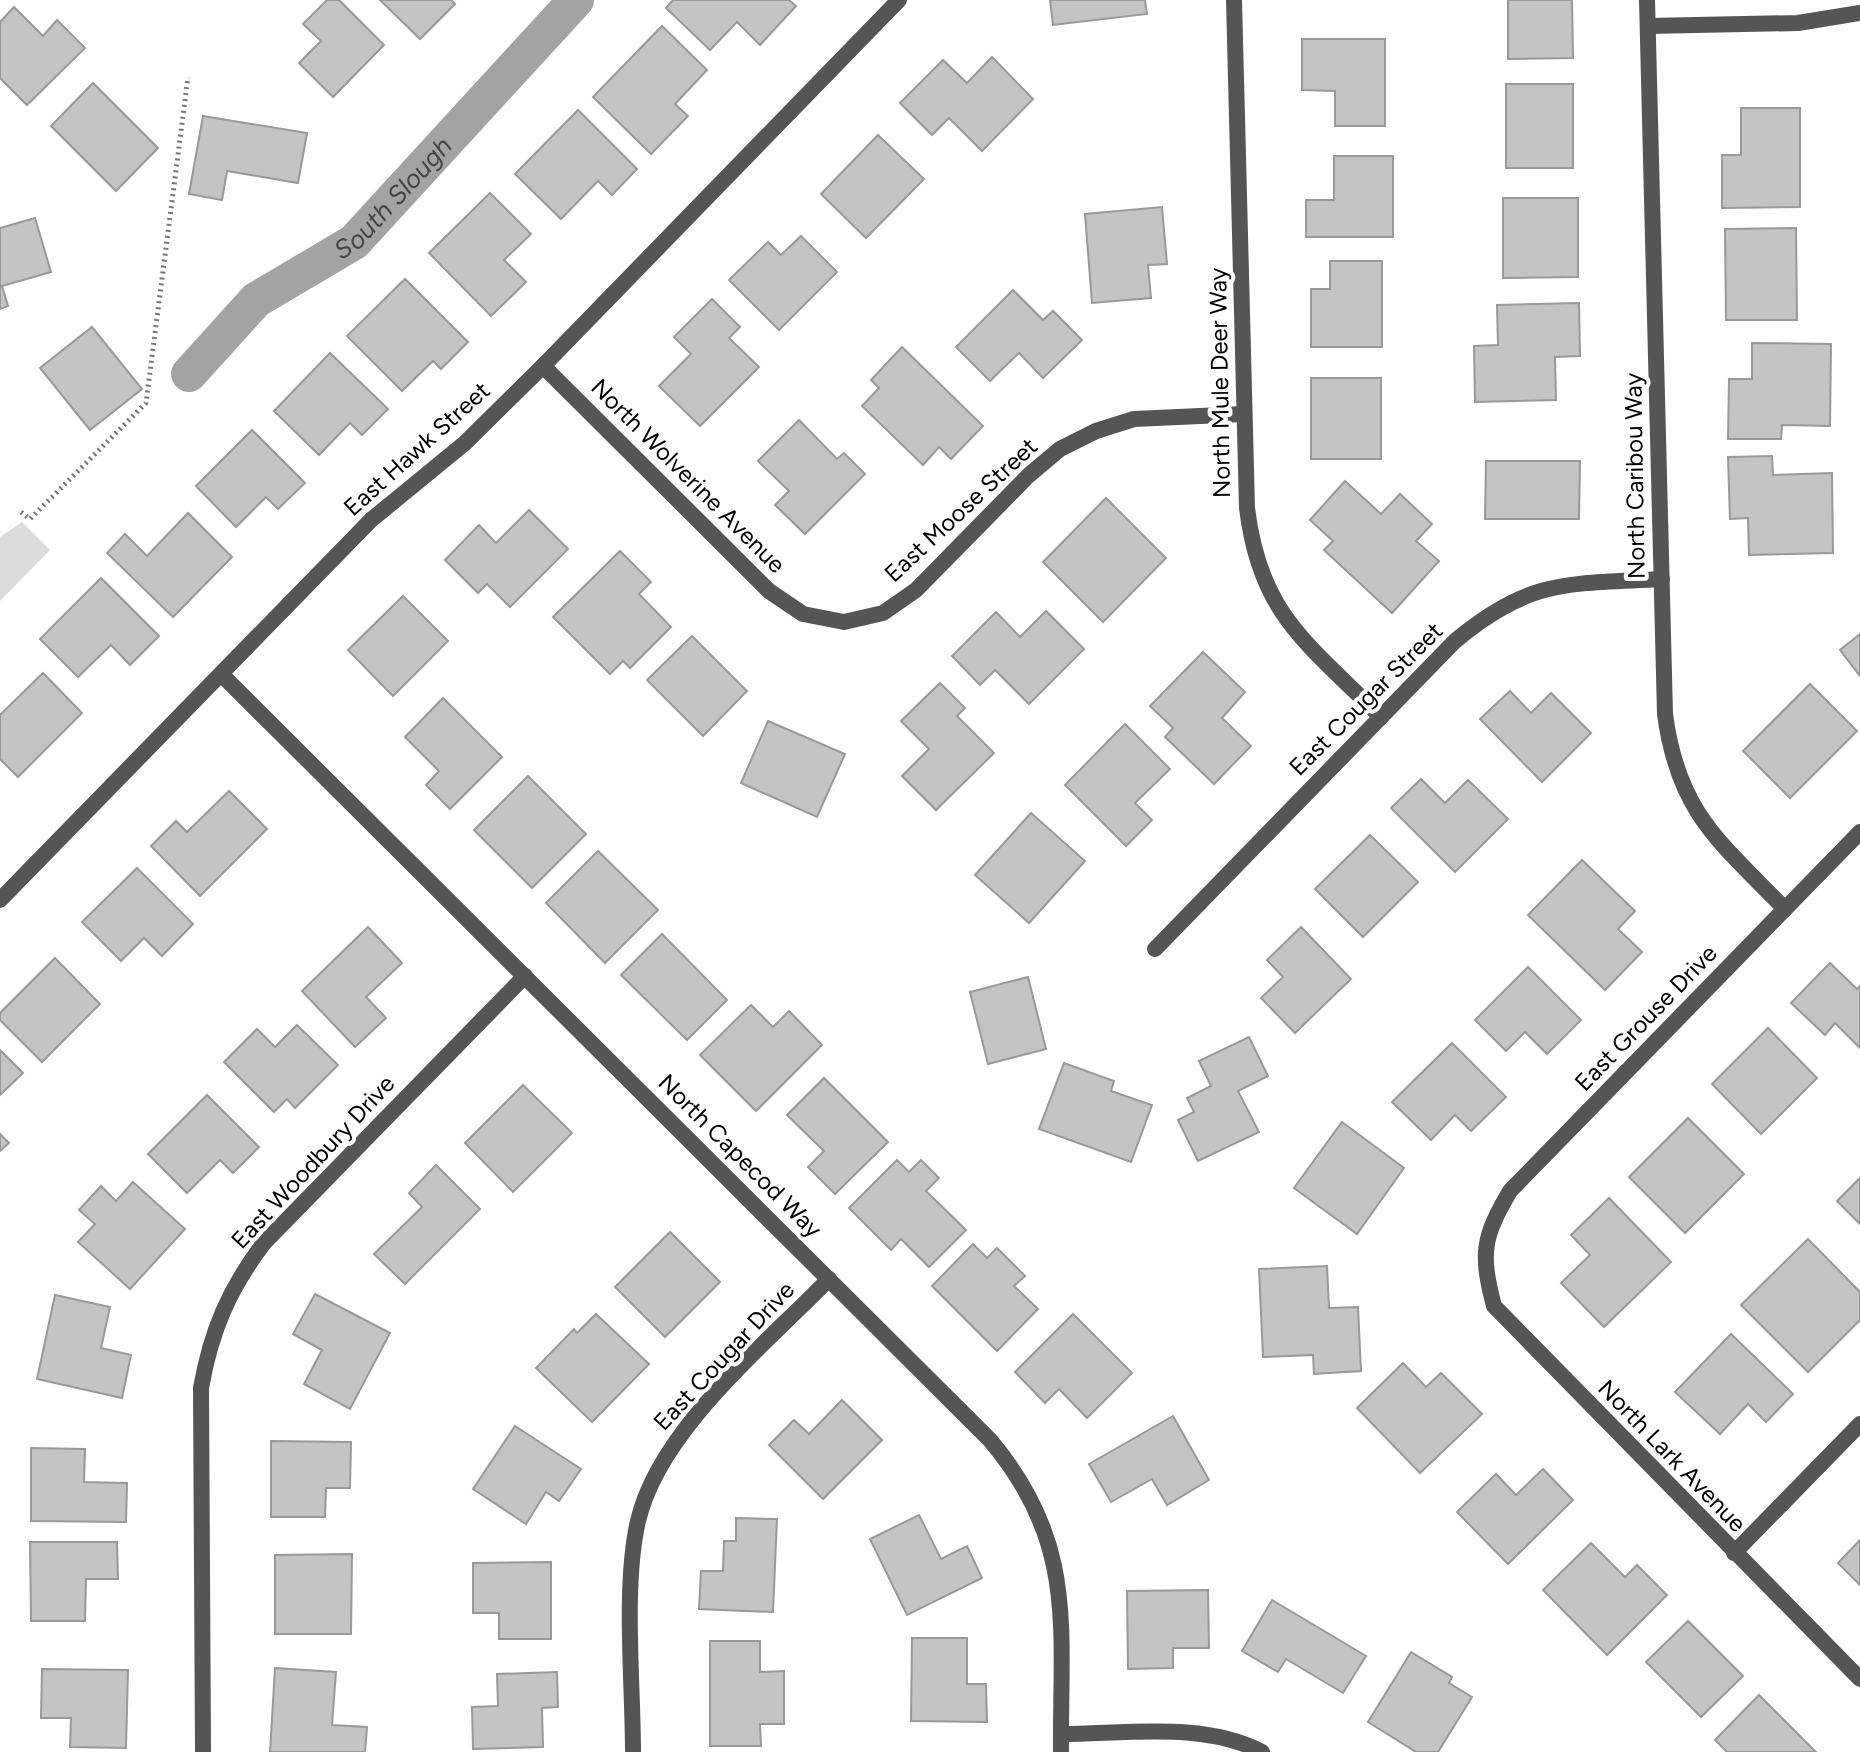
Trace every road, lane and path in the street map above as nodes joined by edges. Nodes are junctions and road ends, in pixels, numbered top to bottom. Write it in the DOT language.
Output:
graph roads {
  1 [pos="899,0"];
  2 [pos="1234,0"];
  3 [pos="1647,0"];
  4 [pos="1860,13"];
  5 [pos="1648,26"];
  6 [pos="188,77"];
  7 [pos="543,366"];
  8 [pos="1244,414"];
  9 [pos="21,512"];
  10 [pos="1662,579"];
  11 [pos="803,614"];
  12 [pos="221,674"];
  13 [pos="1381,717"];
  14 [pos="1860,832"];
  15 [pos="0,900"];
  16 [pos="1785,909"];
  17 [pos="1155,949"];
  18 [pos="525,976"];
  19 [pos="1484,1248"];
  20 [pos="829,1279"];
  21 [pos="1860,1424"];
  22 [pos="1734,1553"];
  23 [pos="1860,1679"];
  24 [pos="1061,1734"];
  25 [pos="203,1752"];
  26 [pos="633,1752"];
  27 [pos="1061,1752"];
  28 [pos="1262,1752"];
  1 -- 7 [label="street, East Hawk Street"];
  2 -- 8 [label="street, North Mule Deer Way"];
  3 -- 5 [label="street, North Caribou Way"];
  4 -- 5 [label="street"];
  5 -- 10 [label="street, North Caribou Way"];
  6 -- 9 [label="path"];
  7 -- 11 [label="street, North Wolverine Avenue"];
  7 -- 12 [label="street, East Hawk Street"];
  8 -- 11 [label="street, East Moose Street"];
  8 -- 13 [label="street, North Mule Deer Way"];
  10 -- 13 [label="street, East Cougar Street"];
  10 -- 16 [label="street, North Caribou Way"];
  12 -- 15 [label="street, East Hawk Street"];
  12 -- 18 [label="street, North Capecod Way"];
  13 -- 17 [label="street, East Cougar Street"];
  14 -- 16 [label="street, East Grouse Drive"];
  16 -- 19 [label="street, East Grouse Drive"];
  18 -- 20 [label="street, North Capecod Way"];
  18 -- 25 [label="street, East Woodbury Drive"];
  19 -- 22 [label="street, North Lark Avenue"];
  20 -- 24 [label="street, North Capecod Way"];
  20 -- 26 [label="street, East Cougar Drive"];
  21 -- 22 [label="street"];
  22 -- 23 [label="street, North Lark Avenue"];
  24 -- 27 [label="street, North Capecod Way"];
  24 -- 28 [label="street"];
}
